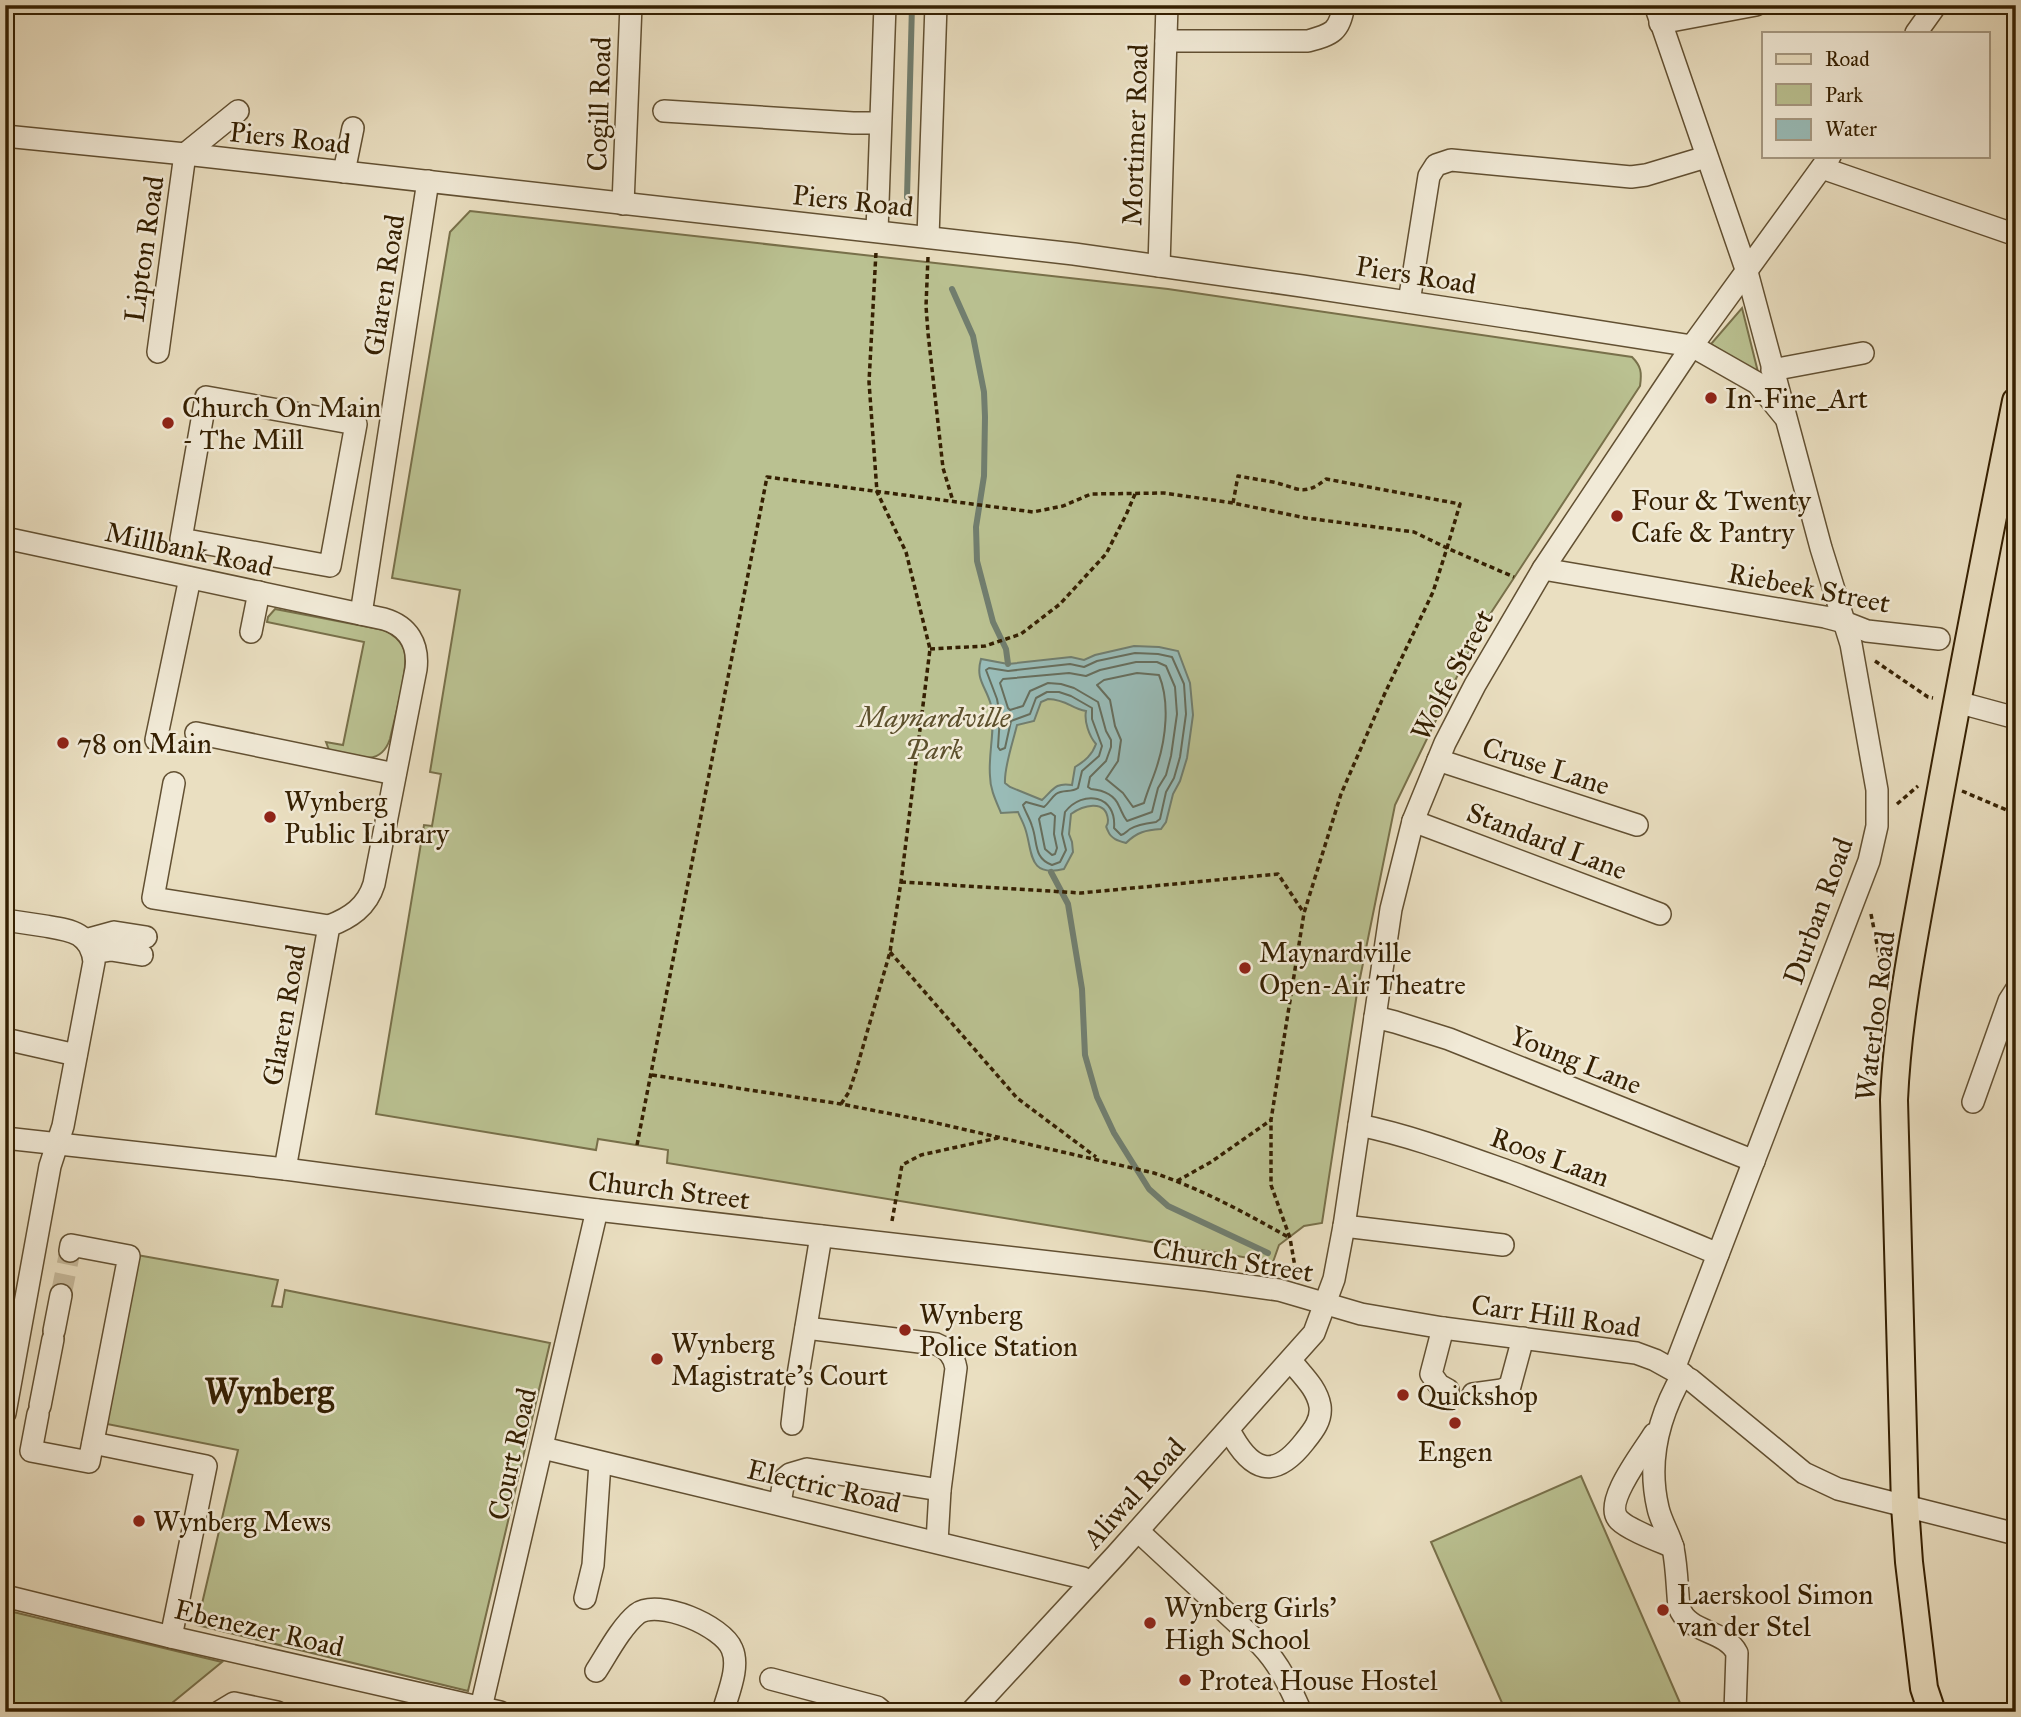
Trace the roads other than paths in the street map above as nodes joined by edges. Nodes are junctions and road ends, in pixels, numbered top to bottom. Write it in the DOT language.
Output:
graph roads {
  1 [pos="631,5"];
  2 [pos="885,5"];
  3 [pos="936,5"];
  4 [pos="1167,5"];
  5 [pos="1344,5"];
  6 [pos="1756,5"];
  7 [pos="1936,5"];
  8 [pos="1658,14"];
  9 [pos="1917,32"];
  10 [pos="1166,41"];
  11 [pos="238,111"];
  12 [pos="664,111"];
  13 [pos="880,123"];
  14 [pos="353,128"];
  15 [pos="5,136"];
  16 [pos="186,154"];
  17 [pos="1706,157"];
  18 [pos="1826,162"];
  19 [pos="344,172"];
  20 [pos="428,181"];
  21 [pos="623,204"];
  22 [pos="2016,235"];
  23 [pos="876,239"];
  24 [pos="928,245"];
  25 [pos="1159,267"];
  26 [pos="1747,272"];
  27 [pos="1409,302"];
  28 [pos="1692,346"];
  29 [pos="158,352"];
  30 [pos="1863,353"];
  31 [pos="1765,377"];
  32 [pos="2016,401"];
  33 [pos="356,424"];
  34 [pos="389,432"];
  35 [pos="5,538"];
  36 [pos="236,549"];
  37 [pos="1544,569"];
  38 [pos="190,578"];
  39 [pos="229,586"];
  40 [pos="259,592"];
  41 [pos="361,614"];
  42 [pos="1844,622"];
  43 [pos="251,632"];
  44 [pos="1939,639"];
  45 [pos="1948,701"];
  46 [pos="2016,718"];
  47 [pos="196,733"];
  48 [pos="156,740"];
  49 [pos="1438,760"];
  50 [pos="395,774"];
  51 [pos="174,783"];
  52 [pos="1413,821"];
  53 [pos="1637,825"];
  54 [pos="1660,914"];
  55 [pos="5,920"];
  56 [pos="329,926"];
  57 [pos="144,946"];
  58 [pos="89,947"];
  59 [pos="2016,990"];
  60 [pos="1375,1017"];
  61 [pos="5,1040"];
  62 [pos="76,1055"];
  63 [pos="1973,1102"];
  64 [pos="1359,1125"];
  65 [pos="5,1138"];
  66 [pos="56,1144"];
  67 [pos="1754,1161"];
  68 [pos="285,1170"];
  69 [pos="597,1210"];
  70 [pos="1344,1226"];
  71 [pos="821,1236"];
  72 [pos="1503,1245"];
  73 [pos="70,1251"];
  74 [pos="1718,1254"];
  75 [pos="61,1295"];
  76 [pos="1325,1304"];
  77 [pos="806,1328"];
  78 [pos="1443,1328"];
  79 [pos="1523,1338"];
  80 [pos="1291,1361"];
  81 [pos="1678,1372"];
  82 [pos="1448,1390"];
  83 [pos="1473,1394"];
  84 [pos="5,1413"];
  85 [pos="792,1424"];
  86 [pos="1660,1426"];
  87 [pos="1228,1430"];
  88 [pos="93,1443"];
  89 [pos="543,1448"];
  90 [pos="600,1463"];
  91 [pos="940,1490"];
  92 [pos="779,1504"];
  93 [pos="1905,1506"];
  94 [pos="1138,1531"];
  95 [pos="2016,1534"];
  96 [pos="937,1542"];
  97 [pos="1673,1547"];
  98 [pos="1090,1583"];
  99 [pos="5,1597"];
  100 [pos="585,1598"];
  101 [pos="171,1637"];
  102 [pos="596,1671"];
  103 [pos="771,1679"];
  104 [pos="1926,1704"];
  105 [pos="450,1707"];
  106 [pos="487,1710"];
  107 [pos="219,1712"];
  108 [pos="277,1712"];
  109 [pos="723,1712"];
  110 [pos="883,1712"];
  111 [pos="971,1712"];
  112 [pos="1301,1712"];
  113 [pos="1735,1712"];
  1 -- 21 [label="street, Cogill Road"];
  2 -- 13 [label="street"];
  3 -- 24 [label="street"];
  4 -- 10 [label="street, Mortimer Road"];
  5 -- 10 [label="street"];
  6 -- 8 [label="street"];
  7 -- 9 [label="street"];
  8 -- 17 [label="street, Durban Road"];
  10 -- 25 [label="street, Mortimer Road"];
  11 -- 16 [label="street"];
  12 -- 13 [label="street"];
  13 -- 23 [label="street"];
  14 -- 19 [label="street"];
  15 -- 16 [label="street, Piers Road"];
  16 -- 19 [label="street, Piers Road"];
  16 -- 29 [label="street, Lipton Road"];
  17 -- 26 [label="street, Durban Road"];
  17 -- 27 [label="street"];
  18 -- 22 [label="street"];
  18 -- 26 [label="street, Wolfe Street"];
  19 -- 20 [label="street, Piers Road"];
  20 -- 21 [label="street, Piers Road"];
  20 -- 34 [label="street, Glaren Road"];
  21 -- 23 [label="street, Piers Road"];
  23 -- 24 [label="street, Piers Road"];
  24 -- 25 [label="street, Piers Road"];
  25 -- 27 [label="street, Piers Road"];
  26 -- 28 [label="street, Wolfe Street"];
  26 -- 31 [label="street, Durban Road"];
  27 -- 28 [label="street, Piers Road"];
  28 -- 31 [label="street, Durban Road"];
  28 -- 37 [label="street, Wolfe Street"];
  30 -- 31 [label="street"];
  31 -- 42 [label="street, Durban Road"];
  32 -- 45 [label="main road, Waterloo Road"];
  33 -- 34 [label="street"];
  33 -- 36 [label="street"];
  33 -- 36 [label="street"];
  34 -- 41 [label="street, Glaren Road"];
  35 -- 38 [label="street, Millbank Road"];
  36 -- 39 [label="street"];
  37 -- 42 [label="street, Riebeek Street"];
  37 -- 49 [label="street, Wolfe Street"];
  38 -- 39 [label="street, Millbank Road"];
  38 -- 48 [label="street"];
  39 -- 40 [label="street, Millbank Road"];
  40 -- 41 [label="street, Millbank Road"];
  40 -- 43 [label="street"];
  41 -- 50 [label="street, Glaren Road"];
  42 -- 44 [label="street, Riebeek Street"];
  42 -- 67 [label="street, Durban Road"];
  45 -- 46 [label="street"];
  45 -- 93 [label="main road, Waterloo Road"];
  47 -- 50 [label="street"];
  49 -- 52 [label="street, Wolfe Street"];
  49 -- 53 [label="street, Cruse Lane"];
  50 -- 56 [label="street, Glaren Road"];
  51 -- 56 [label="street"];
  52 -- 54 [label="street, Standard Lane"];
  52 -- 60 [label="street, Wolfe Street"];
  55 -- 58 [label="street"];
  56 -- 68 [label="street, Glaren Road"];
  57 -- 58 [label="street"];
  58 -- 62 [label="street"];
  59 -- 63 [label="street"];
  60 -- 64 [label="street, Wolfe Street"];
  60 -- 67 [label="street, Young Lane"];
  61 -- 62 [label="street"];
  62 -- 66 [label="street"];
  64 -- 70 [label="street, Wolfe Street"];
  64 -- 74 [label="street, Roos Laan"];
  65 -- 66 [label="street, Church Street"];
  66 -- 68 [label="street, Church Street"];
  66 -- 84 [label="street"];
  67 -- 74 [label="street, Durban Road"];
  68 -- 69 [label="street, Church Street"];
  69 -- 71 [label="street, Church Street"];
  69 -- 89 [label="street, Court Road"];
  70 -- 72 [label="street"];
  70 -- 76 [label="street, Wolfe Street"];
  71 -- 76 [label="street, Church Street"];
  71 -- 77 [label="street"];
  73 -- 88 [label="street"];
  74 -- 81 [label="street, Durban Road"];
  75 -- 88 [label="street"];
  76 -- 78 [label="street, Carr Hill Road"];
  76 -- 80 [label="street, Aliwal Road"];
  77 -- 85 [label="street"];
  77 -- 91 [label="street"];
  78 -- 79 [label="street, Carr Hill Road"];
  78 -- 82 [label="street"];
  79 -- 81 [label="street, Carr Hill Road"];
  79 -- 83 [label="street"];
  80 -- 87 [label="street, Aliwal Road"];
  80 -- 87 [label="street"];
  81 -- 86 [label="street, Durban Road"];
  81 -- 93 [label="street, Carr Hill Road"];
  86 -- 97 [label="street"];
  86 -- 97 [label="street"];
  87 -- 94 [label="street, Aliwal Road"];
  88 -- 101 [label="street"];
  89 -- 90 [label="street, Electric Road"];
  89 -- 106 [label="street, Court Road"];
  90 -- 92 [label="street, Electric Road"];
  90 -- 100 [label="street"];
  91 -- 92 [label="street"];
  91 -- 96 [label="street"];
  92 -- 96 [label="street, Electric Road"];
  93 -- 95 [label="street, Carr Hill Road"];
  93 -- 104 [label="main road, Waterloo Road"];
  94 -- 98 [label="street, Aliwal Road"];
  94 -- 112 [label="street"];
  96 -- 98 [label="street, Electric Road"];
  97 -- 113 [label="street"];
  98 -- 111 [label="street, Aliwal Road"];
  99 -- 101 [label="street, Ebenezer Road"];
  101 -- 105 [label="street, Ebenezer Road"];
  102 -- 109 [label="street"];
  103 -- 110 [label="street"];
  105 -- 106 [label="street, Ebenezer Road"];
  107 -- 108 [label="street"];
}
